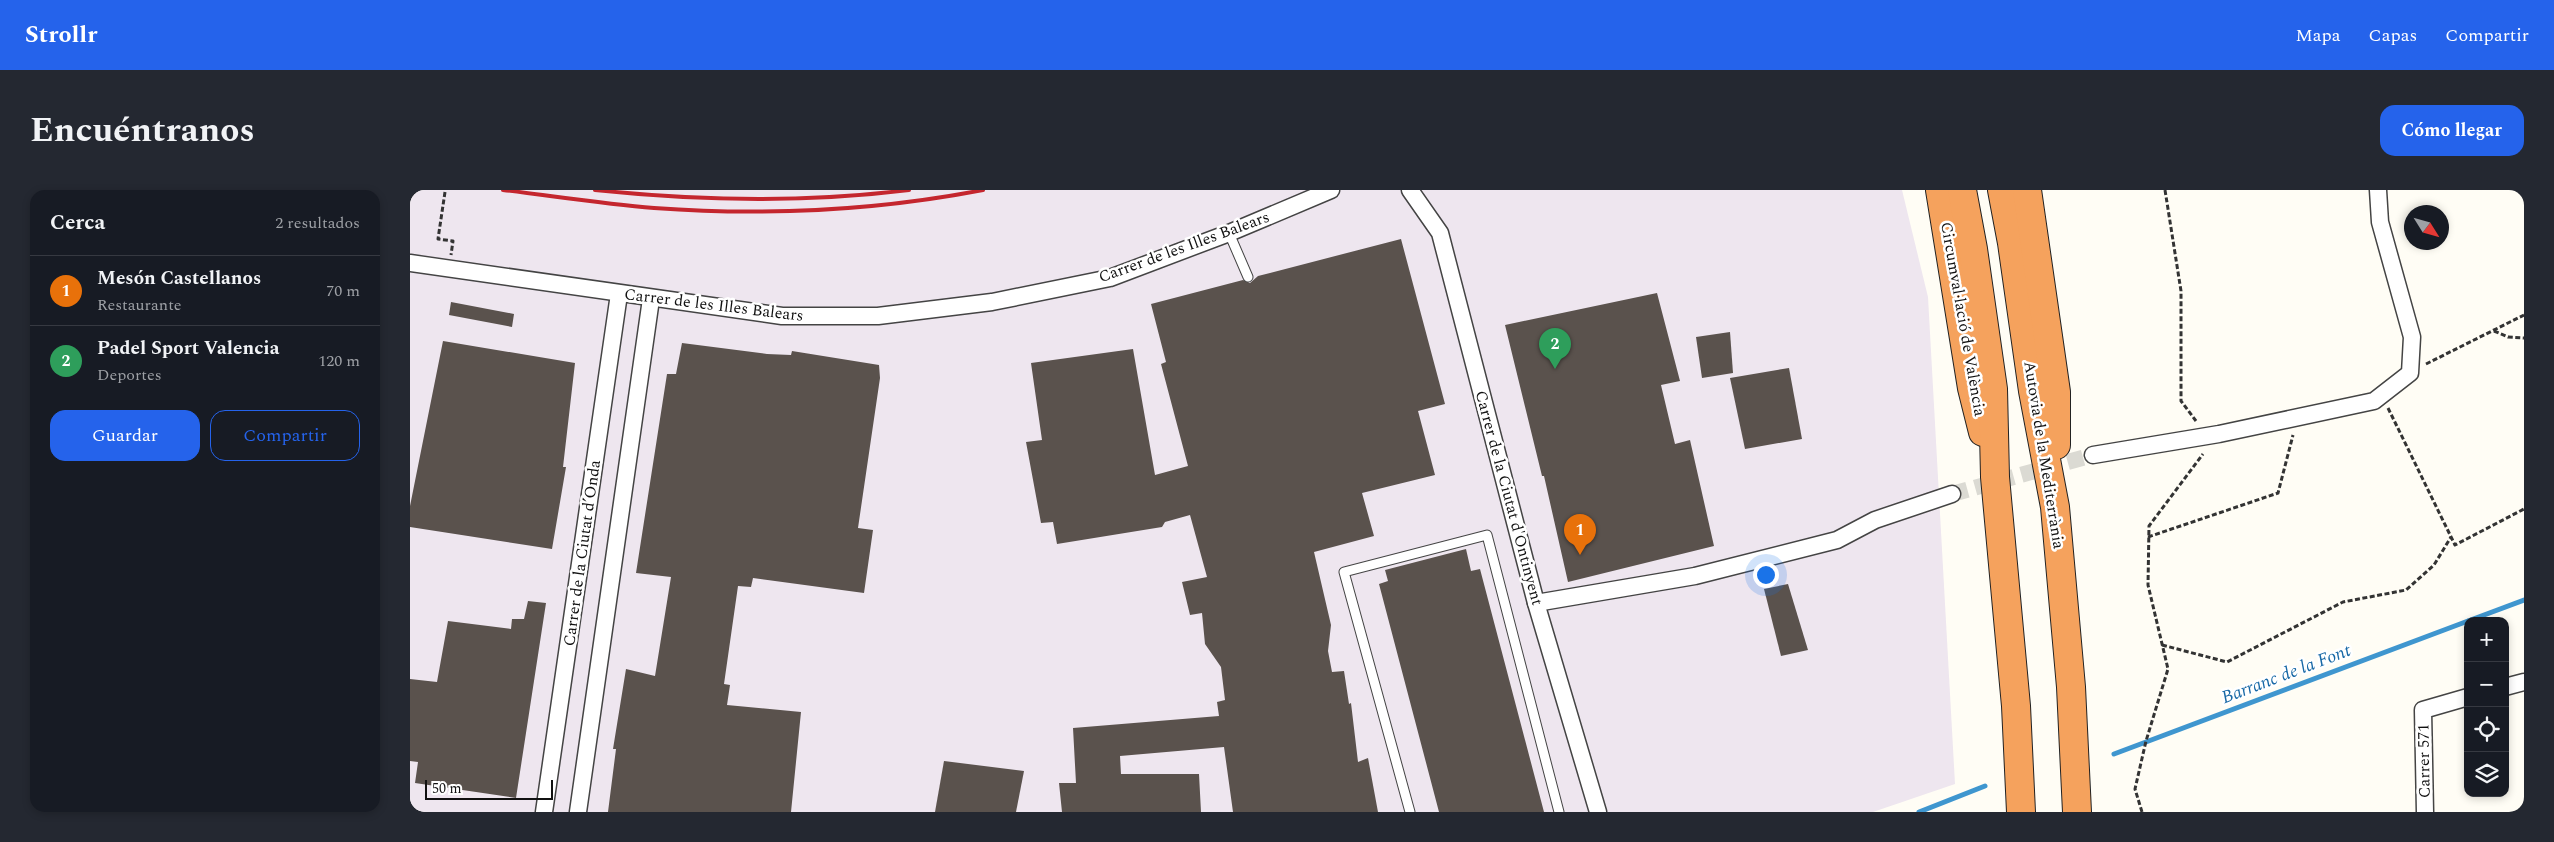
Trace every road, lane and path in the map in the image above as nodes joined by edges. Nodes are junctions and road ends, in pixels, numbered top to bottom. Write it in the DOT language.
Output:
graph roads {
  1 [pos="1331,190"];
  2 [pos="1410,190"];
  3 [pos="1940,190"];
  4 [pos="1962,190"];
  5 [pos="2002,190"];
  6 [pos="2028,190"];
  7 [pos="2165,190"];
  8 [pos="2378,190"];
  9 [pos="445,192"];
  10 [pos="1229,233"];
  11 [pos="410,262"];
  12 [pos="449,268"];
  13 [pos="1248,277"];
  14 [pos="619,294"];
  15 [pos="651,299"];
  16 [pos="2524,315"];
  17 [pos="2494,330"];
  18 [pos="2524,338"];
  19 [pos="2410,372"];
  20 [pos="2386,392"];
  21 [pos="2298,417"];
  22 [pos="2212,435"];
  23 [pos="2092,455"];
  24 [pos="1995,477"];
  25 [pos="1952,494"];
  26 [pos="2055,507"];
  27 [pos="2524,509"];
  28 [pos="2148,537"];
  29 [pos="2452,537"];
  30 [pos="1536,603"];
  31 [pos="2162,645"];
  32 [pos="2524,682"];
  33 [pos="2509,686"];
  34 [pos="2464,698"];
  35 [pos="544,812"];
  36 [pos="578,812"];
  37 [pos="1410,812"];
  38 [pos="1559,812"];
  39 [pos="1598,812"];
  40 [pos="2021,812"];
  41 [pos="2077,812"];
  42 [pos="2142,812"];
  43 [pos="2425,812"];
  1 -- 10 [label="street, Carrer de les Illes Balears"];
  2 -- 30 [label="street, Carrer de la Ciutat d'Ontinyent"];
  3 -- 24 [label="highway, Circumval·lació de València"];
  4 -- 24 [label="highway"];
  5 -- 26 [label="highway, Autovia de la Mediterrània"];
  6 -- 26 [label="highway"];
  7 -- 22 [label="path"];
  8 -- 19 [label="street"];
  9 -- 12 [label="path"];
  10 -- 13 [label="lane"];
  10 -- 15 [label="street, Carrer de les Illes Balears"];
  11 -- 12 [label="street, Carrer de les Illes Balears"];
  12 -- 14 [label="street, Carrer de les Illes Balears"];
  14 -- 15 [label="street, Carrer de les Illes Balears"];
  14 -- 35 [label="street, Carrer de la Ciutat d’Onda"];
  15 -- 36 [label="street, Carrer de la Ciutat d’Onda"];
  16 -- 17 [label="path"];
  17 -- 18 [label="path"];
  17 -- 19 [label="path"];
  19 -- 20 [label="street"];
  20 -- 21 [label="street"];
  20 -- 29 [label="path"];
  21 -- 22 [label="street"];
  21 -- 28 [label="path"];
  22 -- 23 [label="street"];
  22 -- 28 [label="path"];
  24 -- 40 [label="highway"];
  25 -- 30 [label="street"];
  26 -- 41 [label="highway, Autovia de la Mediterrània"];
  27 -- 29 [label="path"];
  28 -- 31 [label="path"];
  29 -- 31 [label="path"];
  30 -- 39 [label="street, Carrer de la Ciutat d'Ontinyent"];
  31 -- 42 [label="path"];
  32 -- 33 [label="street"];
  34 -- 43 [label="street, Carrer 571"];
  37 -- 38 [label="lane"];
}
